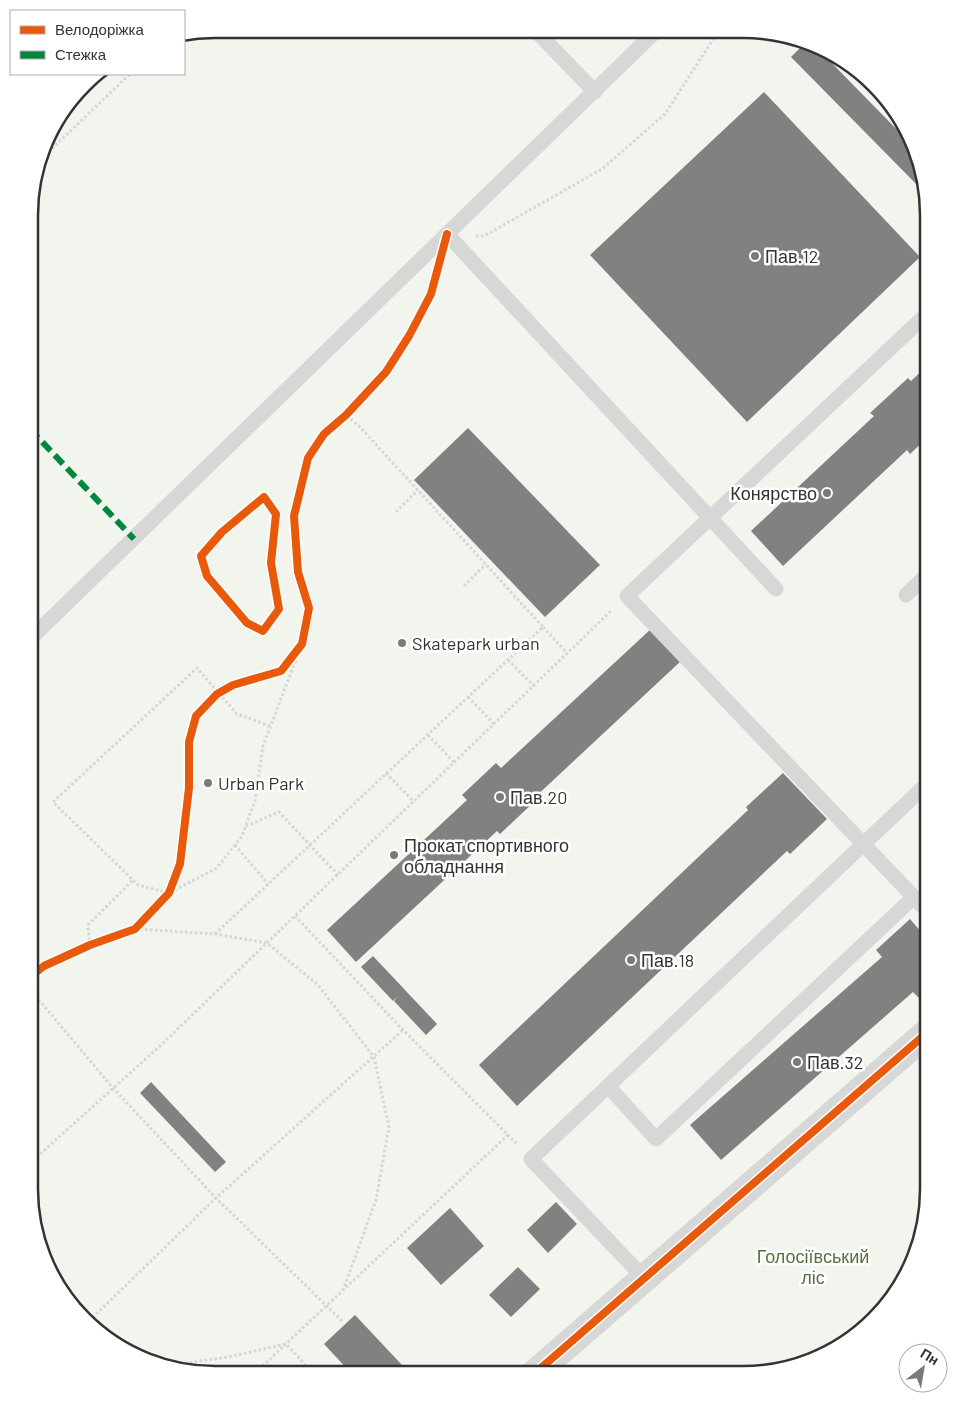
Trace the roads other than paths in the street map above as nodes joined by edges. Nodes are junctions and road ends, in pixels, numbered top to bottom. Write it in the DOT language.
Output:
graph roads {
  1 [pos="543,38"];
  2 [pos="650,38"];
  3 [pos="595,92"];
  4 [pos="447,234"];
  5 [pos="920,320"];
  6 [pos="710,518"];
  7 [pos="920,582"];
  8 [pos="776,589"];
  9 [pos="906,595"];
  10 [pos="38,631"];
  11 [pos="920,790"];
  12 [pos="862,844"];
  13 [pos="914,897"];
  14 [pos="920,903"];
  15 [pos="920,1039"];
  16 [pos="608,1086"];
  17 [pos="643,1277"];
  18 [pos="543,1366"];
  1 -- 3 [label="lane"];
  2 -- 3 [label="lane"];
  3 -- 4 [label="lane"];
  4 -- 6 [label="lane"];
  4 -- 10 [label="lane"];
  5 -- 6 [label="lane"];
  6 -- 8 [label="lane"];
  6 -- 12 [label="lane"];
  7 -- 9 [label="lane"];
  11 -- 12 [label="lane"];
  12 -- 13 [label="lane"];
  12 -- 16 [label="lane"];
  13 -- 14 [label="lane"];
  13 -- 16 [label="lane"];
  15 -- 17 [label="street"];
  16 -- 17 [label="lane"];
  17 -- 18 [label="street"];
}
